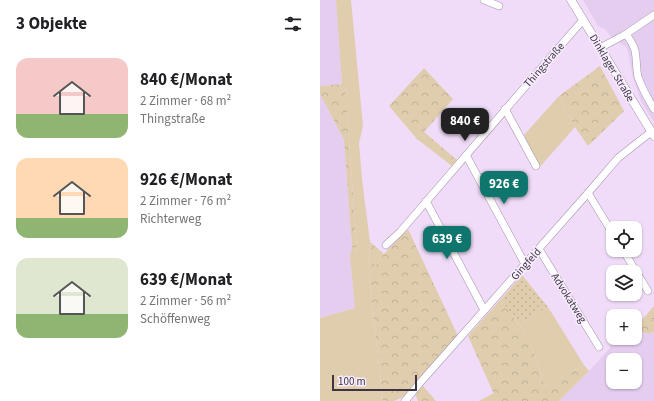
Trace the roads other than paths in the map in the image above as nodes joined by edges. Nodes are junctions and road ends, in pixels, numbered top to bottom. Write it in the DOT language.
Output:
graph roads {
  1 [pos="484,0"];
  2 [pos="571,0"];
  3 [pos="499,6"];
  4 [pos="654,15"];
  5 [pos="583,20"];
  6 [pos="626,34"];
  7 [pos="600,48"];
  8 [pos="505,109"];
  9 [pos="654,109"];
  10 [pos="653,134"];
  11 [pos="466,154"];
  12 [pos="536,166"];
  13 [pos="588,193"];
  14 [pos="426,202"];
  15 [pos="606,223"];
  16 [pos="386,245"];
  17 [pos="539,249"];
  18 [pos="627,257"];
  19 [pos="525,264"];
  20 [pos="648,291"];
  21 [pos="484,310"];
  22 [pos="599,347"];
  23 [pos="405,401"];
  1 -- 3 [label="street"];
  2 -- 5 [label="main road, Dinklager Straße"];
  4 -- 6 [label="street"];
  5 -- 7 [label="main road, Dinklager Straße"];
  5 -- 8 [label="street, Thingstraße"];
  6 -- 7 [label="street"];
  6 -- 9 [label="street"];
  7 -- 10 [label="main road, Dinklager Straße"];
  8 -- 11 [label="street, Thingstraße"];
  8 -- 12 [label="street"];
  10 -- 13 [label="street, Gingfeld"];
  11 -- 14 [label="street, Thingstraße"];
  11 -- 19 [label="street"];
  13 -- 15 [label="street"];
  13 -- 17 [label="street, Gingfeld"];
  14 -- 16 [label="street, Thingstraße"];
  14 -- 21 [label="street"];
  17 -- 19 [label="street, Gingfeld"];
  17 -- 22 [label="street, Advokatweg"];
  18 -- 20 [label="street"];
  19 -- 21 [label="street, Gingfeld"];
  21 -- 23 [label="street, Gingfeld"];
}
